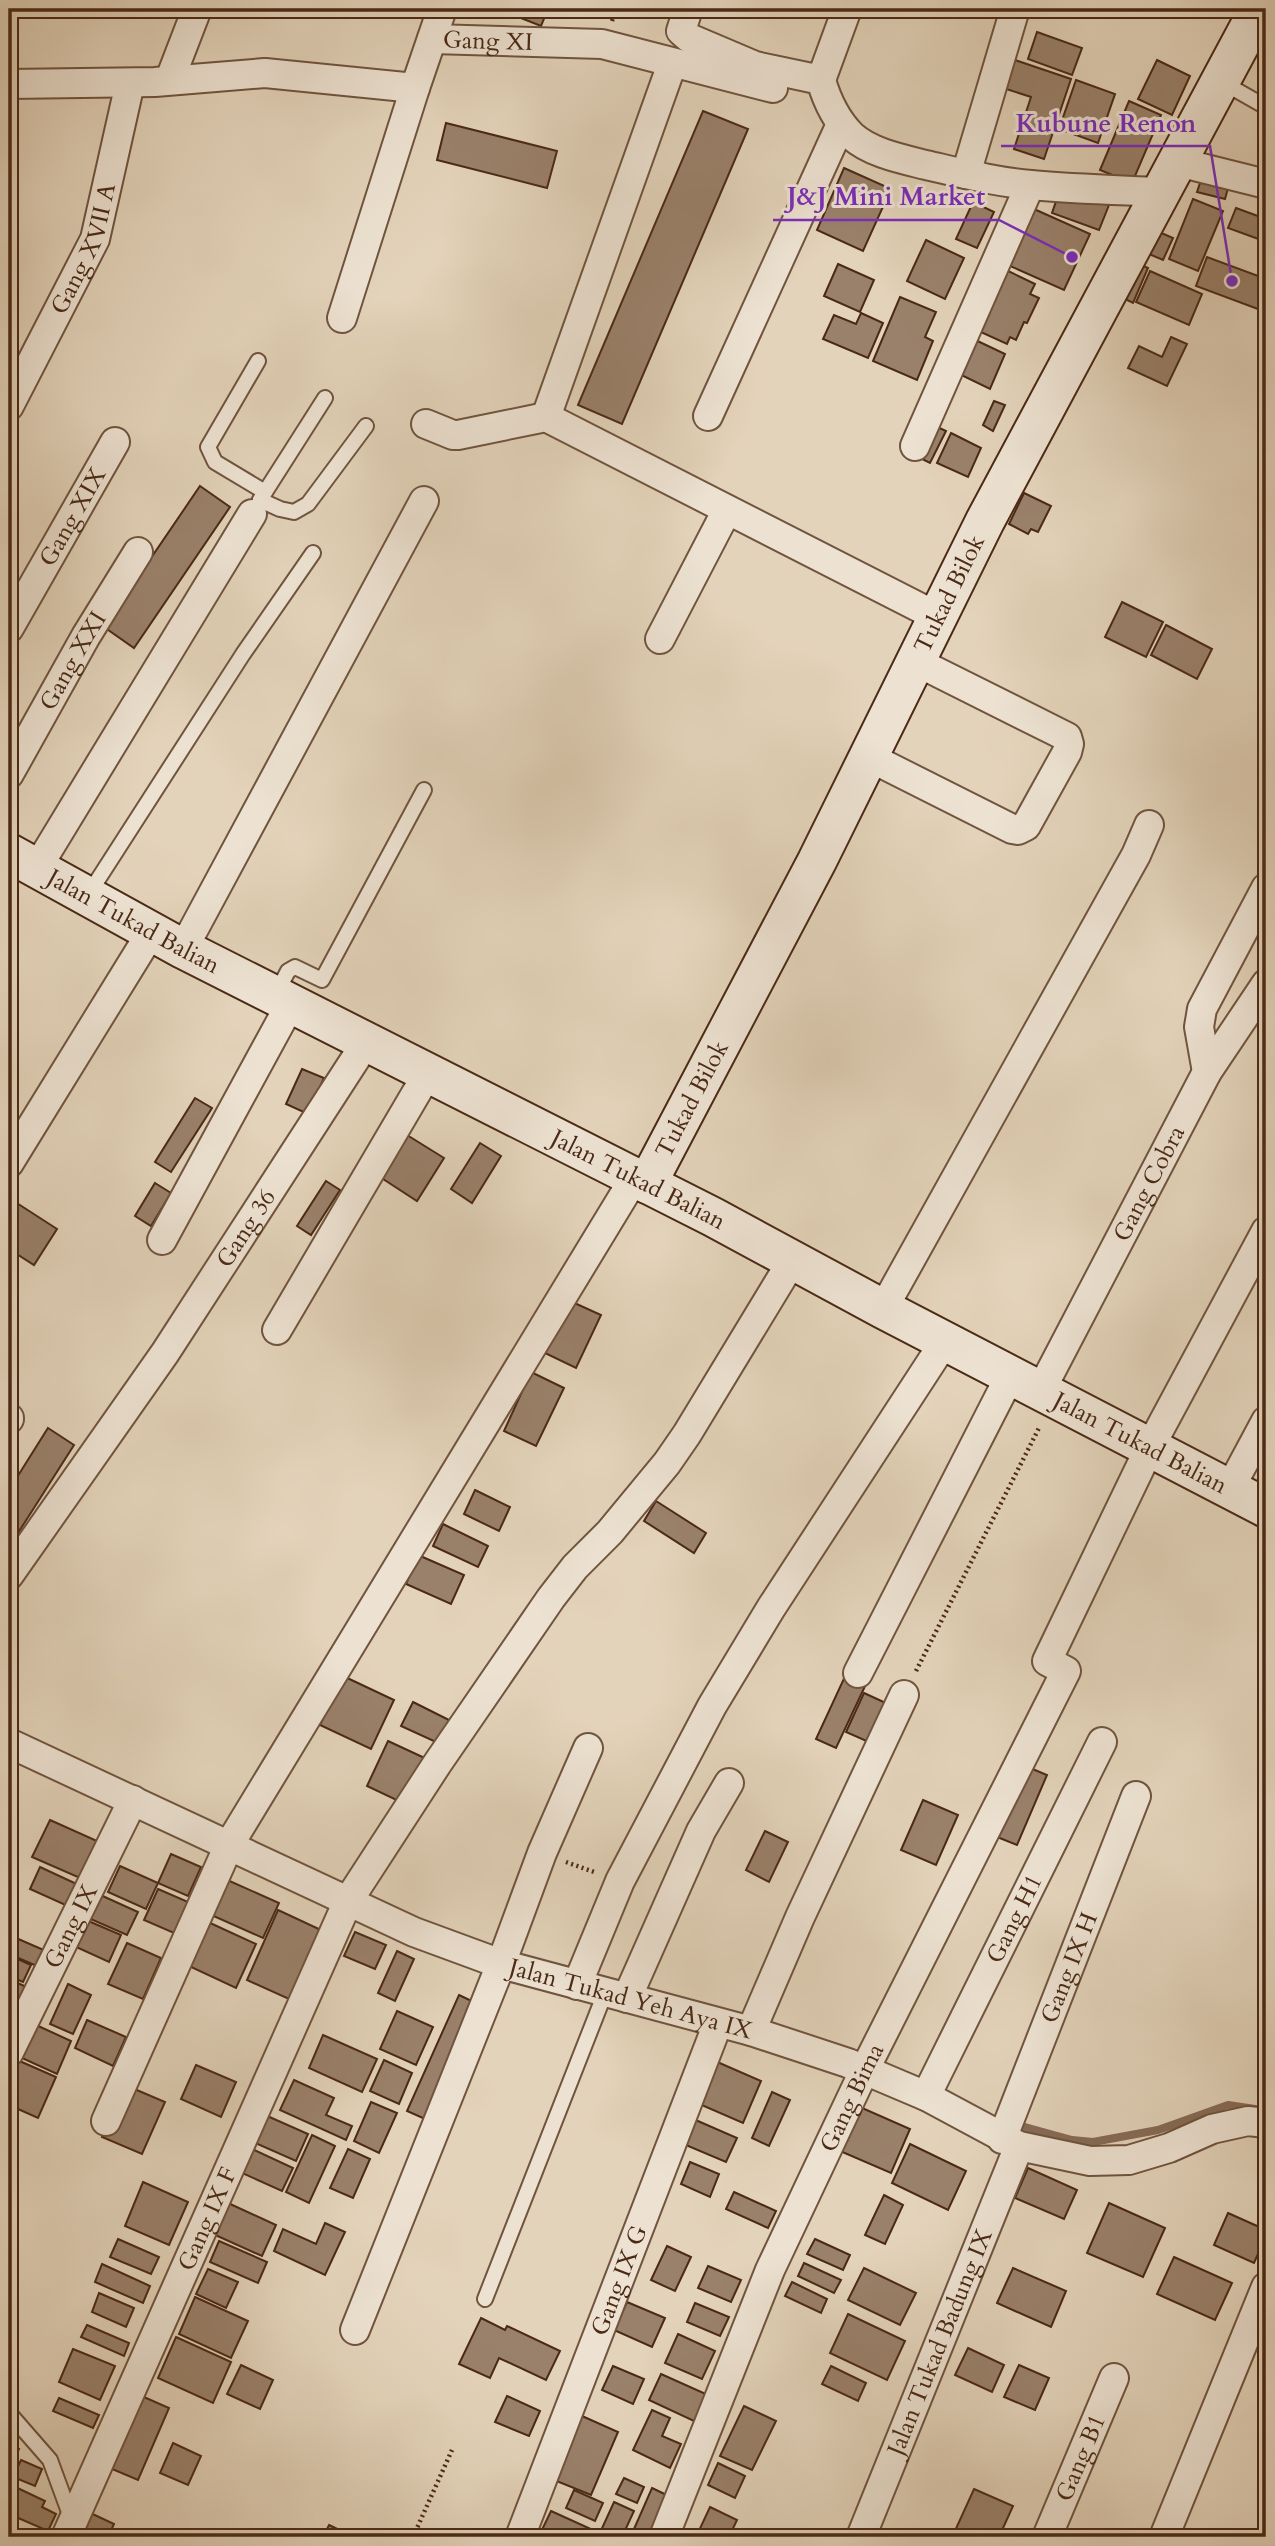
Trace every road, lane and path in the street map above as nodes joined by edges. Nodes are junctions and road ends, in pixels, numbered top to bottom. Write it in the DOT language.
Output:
graph roads {
  1 [pos="197,9"];
  2 [pos="442,9"];
  3 [pos="688,9"];
  4 [pos="847,9"];
  5 [pos="1015,9"];
  6 [pos="1259,9"];
  7 [pos="432,39"];
  8 [pos="672,64"];
  9 [pos="170,79"];
  10 [pos="1221,81"];
  11 [pos="9,83"];
  12 [pos="130,83"];
  13 [pos="415,88"];
  14 [pos="830,102"];
  15 [pos="1266,107"];
  16 [pos="966,174"];
  17 [pos="1169,177"];
  18 [pos="1266,184"];
  19 [pos="1030,185"];
  20 [pos="342,318"];
  21 [pos="258,361"];
  22 [pos="325,398"];
  23 [pos="9,406"];
  24 [pos="708,416"];
  25 [pos="546,417"];
  26 [pos="426,425"];
  27 [pos="366,426"];
  28 [pos="115,442"];
  29 [pos="915,446"];
  30 [pos="424,501"];
  31 [pos="259,502"];
  32 [pos="727,510"];
  33 [pos="138,552"];
  34 [pos="313,553"];
  35 [pos="938,617"];
  36 [pos="9,628"];
  37 [pos="660,639"];
  38 [pos="917,662"];
  39 [pos="869,757"];
  40 [pos="9,774"];
  41 [pos="424,790"];
  42 [pos="1149,825"];
  43 [pos="16,859"];
  44 [pos="1266,888"];
  45 [pos="88,896"];
  46 [pos="168,940"];
  47 [pos="1266,984"];
  48 [pos="283,999"];
  49 [pos="367,1041"];
  50 [pos="1207,1072"];
  51 [pos="428,1073"];
  52 [pos="9,1163"];
  53 [pos="641,1181"];
  54 [pos="1266,1231"];
  55 [pos="162,1240"];
  56 [pos="792,1261"];
  57 [pos="883,1309"];
  58 [pos="277,1330"];
  59 [pos="945,1340"];
  60 [pos="1036,1387"];
  61 [pos="1266,1421"];
  62 [pos="1150,1447"];
  63 [pos="1229,1490"];
  64 [pos="1266,1508"];
  65 [pos="9,1575"];
  66 [pos="858,1673"];
  67 [pos="904,1695"];
  68 [pos="1102,1742"];
  69 [pos="9,1743"];
  70 [pos="588,1748"];
  71 [pos="729,1783"];
  72 [pos="1136,1796"];
  73 [pos="133,1800"];
  74 [pos="229,1845"];
  75 [pos="542,1853"];
  76 [pos="620,1881"];
  77 [pos="348,1901"];
  78 [pos="501,1964"];
  79 [pos="577,1985"];
  80 [pos="616,1996"];
  81 [pos="718,2023"];
  82 [pos="751,2031"];
  83 [pos="9,2052"];
  84 [pos="865,2069"];
  85 [pos="926,2096"];
  86 [pos="106,2121"];
  87 [pos="1266,2123"];
  88 [pos="1010,2143"];
  89 [pos="1266,2287"];
  90 [pos="485,2299"];
  91 [pos="355,2330"];
  92 [pos="1114,2378"];
  93 [pos="9,2413"];
  94 [pos="453,2450"];
  95 [pos="69,2529"];
  96 [pos="413,2537"];
  97 [pos="520,2537"];
  98 [pos="663,2537"];
  99 [pos="860,2537"];
  100 [pos="1047,2537"];
  101 [pos="1164,2537"];
  1 -- 9 [label="street"];
  2 -- 7 [label="street"];
  3 -- 14 [label="street"];
  4 -- 14 [label="street"];
  5 -- 16 [label="street"];
  6 -- 10 [label="street, Tukad Bilok"];
  7 -- 8 [label="street, Gang XI"];
  7 -- 13 [label="street, Gang XI"];
  8 -- 14 [label="street, Gang XI"];
  8 -- 25 [label="street"];
  9 -- 12 [label="street"];
  9 -- 13 [label="street"];
  10 -- 15 [label="lane"];
  10 -- 17 [label="street, Tukad Bilok"];
  11 -- 12 [label="street"];
  12 -- 23 [label="street, Gang XVII A"];
  13 -- 20 [label="street, Gang XI"];
  14 -- 16 [label="street"];
  14 -- 24 [label="street"];
  16 -- 19 [label="street"];
  17 -- 18 [label="street"];
  17 -- 19 [label="street"];
  17 -- 35 [label="street, Tukad Bilok"];
  19 -- 29 [label="street"];
  21 -- 31 [label="lane"];
  22 -- 31 [label="lane"];
  25 -- 26 [label="street"];
  25 -- 32 [label="street"];
  27 -- 31 [label="lane"];
  28 -- 36 [label="street, Gang XIX"];
  30 -- 46 [label="street"];
  31 -- 43 [label="street"];
  32 -- 35 [label="street"];
  32 -- 37 [label="street"];
  33 -- 40 [label="street, Gang XXI"];
  34 -- 45 [label="lane"];
  35 -- 38 [label="street, Tukad Bilok"];
  38 -- 39 [label="street, Tukad Bilok"];
  38 -- 39 [label="street"];
  39 -- 53 [label="street, Tukad Bilok"];
  41 -- 48 [label="lane"];
  42 -- 57 [label="street"];
  43 -- 45 [label="street, Jalan Tukad Balian"];
  44 -- 50 [label="street"];
  45 -- 46 [label="street, Jalan Tukad Balian"];
  46 -- 48 [label="street, Jalan Tukad Balian"];
  46 -- 52 [label="street"];
  47 -- 50 [label="street, Gang Cobra"];
  48 -- 49 [label="street, Jalan Tukad Balian"];
  48 -- 55 [label="street"];
  49 -- 51 [label="street, Jalan Tukad Balian"];
  49 -- 65 [label="street, Gang 36"];
  50 -- 60 [label="street, Gang Cobra"];
  51 -- 53 [label="street, Jalan Tukad Balian"];
  51 -- 58 [label="street"];
  53 -- 56 [label="street, Jalan Tukad Balian"];
  53 -- 74 [label="street"];
  54 -- 62 [label="street"];
  56 -- 57 [label="street, Jalan Tukad Balian"];
  56 -- 77 [label="street, Gang IX F"];
  57 -- 59 [label="street, Jalan Tukad Balian"];
  59 -- 60 [label="street, Jalan Tukad Balian"];
  59 -- 76 [label="street"];
  60 -- 62 [label="street, Jalan Tukad Balian"];
  60 -- 66 [label="street, Gang Cobra"];
  60 -- 67 [label="path"];
  61 -- 63 [label="street"];
  62 -- 63 [label="street, Jalan Tukad Balian"];
  62 -- 84 [label="street, Gang Bima"];
  63 -- 64 [label="street, Jalan Tukad Balian"];
  67 -- 82 [label="street"];
  68 -- 85 [label="street, Gang H1"];
  69 -- 73 [label="street, Jalan Tukad Yeh Aya IX"];
  70 -- 75 [label="street"];
  71 -- 80 [label="street"];
  72 -- 88 [label="street, Gang IX H"];
  73 -- 74 [label="street, Jalan Tukad Yeh Aya IX"];
  73 -- 83 [label="street, Gang IX"];
  74 -- 77 [label="street, Jalan Tukad Yeh Aya IX"];
  74 -- 86 [label="street"];
  75 -- 76 [label="path"];
  75 -- 78 [label="street"];
  76 -- 79 [label="street"];
  77 -- 78 [label="street, Jalan Tukad Yeh Aya IX"];
  77 -- 95 [label="street, Gang IX F"];
  78 -- 79 [label="street, Jalan Tukad Yeh Aya IX"];
  78 -- 91 [label="street"];
  79 -- 80 [label="street, Jalan Tukad Yeh Aya IX"];
  80 -- 81 [label="street, Jalan Tukad Yeh Aya IX"];
  80 -- 90 [label="lane"];
  81 -- 82 [label="street, Jalan Tukad Yeh Aya IX"];
  81 -- 97 [label="street, Gang IX G"];
  82 -- 84 [label="street, Jalan Tukad Yeh Aya IX"];
  84 -- 85 [label="street, Jalan Tukad Yeh Aya IX"];
  84 -- 98 [label="street, Gang Bima"];
  85 -- 88 [label="street, Jalan Tukad Yeh Aya IX"];
  87 -- 88 [label="street, Jalan Tukad Yeh Aya IX"];
  88 -- 99 [label="street, Jalan Tukad Badung IX"];
  89 -- 101 [label="street"];
  92 -- 100 [label="street, Gang B1"];
  93 -- 95 [label="lane"];
  94 -- 96 [label="path"];
}
